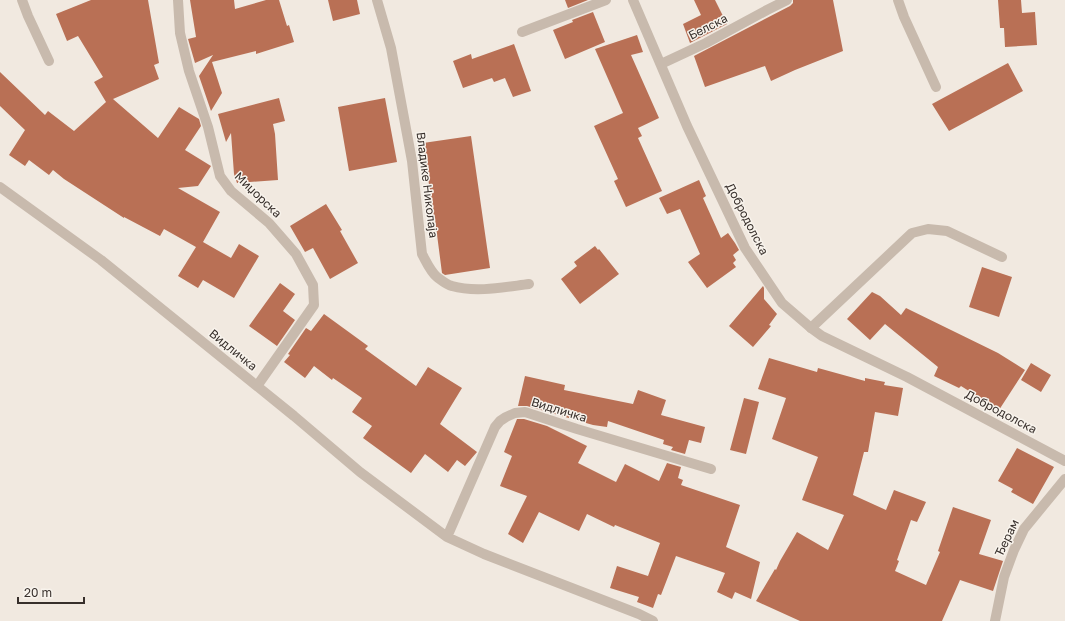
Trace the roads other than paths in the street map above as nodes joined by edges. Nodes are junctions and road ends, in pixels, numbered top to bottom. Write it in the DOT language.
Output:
graph roads {
  1 [pos="22,0"];
  2 [pos="178,0"];
  3 [pos="377,0"];
  4 [pos="606,0"];
  5 [pos="633,0"];
  6 [pos="787,0"];
  7 [pos="898,0"];
  8 [pos="522,32"];
  9 [pos="49,61"];
  10 [pos="661,64"];
  11 [pos="936,87"];
  12 [pos="0,187"];
  13 [pos="1002,257"];
  14 [pos="529,284"];
  15 [pos="811,328"];
  16 [pos="257,386"];
  17 [pos="1065,461"];
  18 [pos="711,469"];
  19 [pos="1065,478"];
  20 [pos="447,537"];
  21 [pos="653,621"];
  22 [pos="995,621"];
  1 -- 9 [label="street"];
  2 -- 16 [label="street, Миџорска"];
  3 -- 14 [label="street, Владике Николаја"];
  4 -- 8 [label="street"];
  5 -- 10 [label="street, Добродолска"];
  6 -- 10 [label="street, Белска"];
  7 -- 11 [label="street"];
  10 -- 15 [label="street, Добродолска"];
  12 -- 16 [label="street, Видличка"];
  13 -- 15 [label="street"];
  15 -- 17 [label="street, Добродолска"];
  16 -- 20 [label="street, Видличка"];
  18 -- 20 [label="street, Видличка"];
  19 -- 22 [label="street, Ђерам"];
  20 -- 21 [label="street, Видличка"];
}
